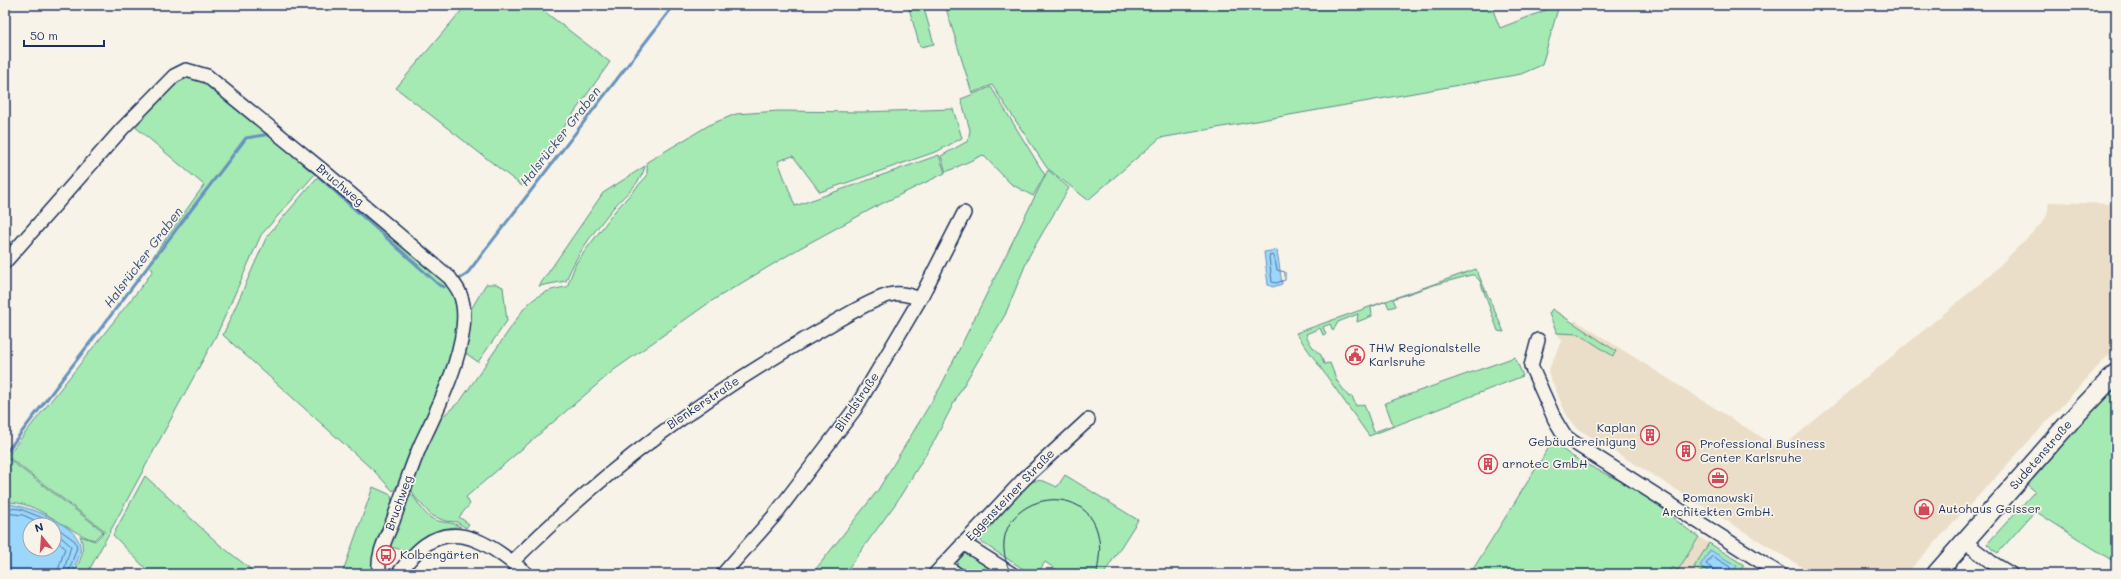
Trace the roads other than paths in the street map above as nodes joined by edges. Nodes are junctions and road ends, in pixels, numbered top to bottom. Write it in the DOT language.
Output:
graph roads {
  1 [pos="964,213"];
  2 [pos="5,262"];
  3 [pos="920,299"];
  4 [pos="1538,340"];
  5 [pos="2116,374"];
  6 [pos="1088,420"];
  7 [pos="1965,542"];
  8 [pos="963,544"];
  9 [pos="512,562"];
  10 [pos="939,569"];
  11 [pos="380,574"];
  12 [pos="398,574"];
  13 [pos="527,574"];
  14 [pos="722,574"];
  15 [pos="958,574"];
  16 [pos="1012,574"];
  17 [pos="1780,574"];
  18 [pos="1936,574"];
  19 [pos="2011,574"];
  1 -- 3 [label="street, Blindstraße"];
  2 -- 11 [label="street, Bruchweg"];
  3 -- 9 [label="street, Blenkerstraße"];
  3 -- 14 [label="street, Blindstraße"];
  4 -- 17 [label="street"];
  5 -- 7 [label="main road, Sudetenstraße"];
  6 -- 8 [label="street, Eggensteiner Straße"];
  7 -- 18 [label="main road, Sudetenstraße"];
  7 -- 19 [label="street"];
  8 -- 10 [label="street, Eggensteiner Straße"];
  8 -- 16 [label="street"];
  9 -- 12 [label="street"];
  9 -- 13 [label="street"];
  10 -- 15 [label="street"];
}
